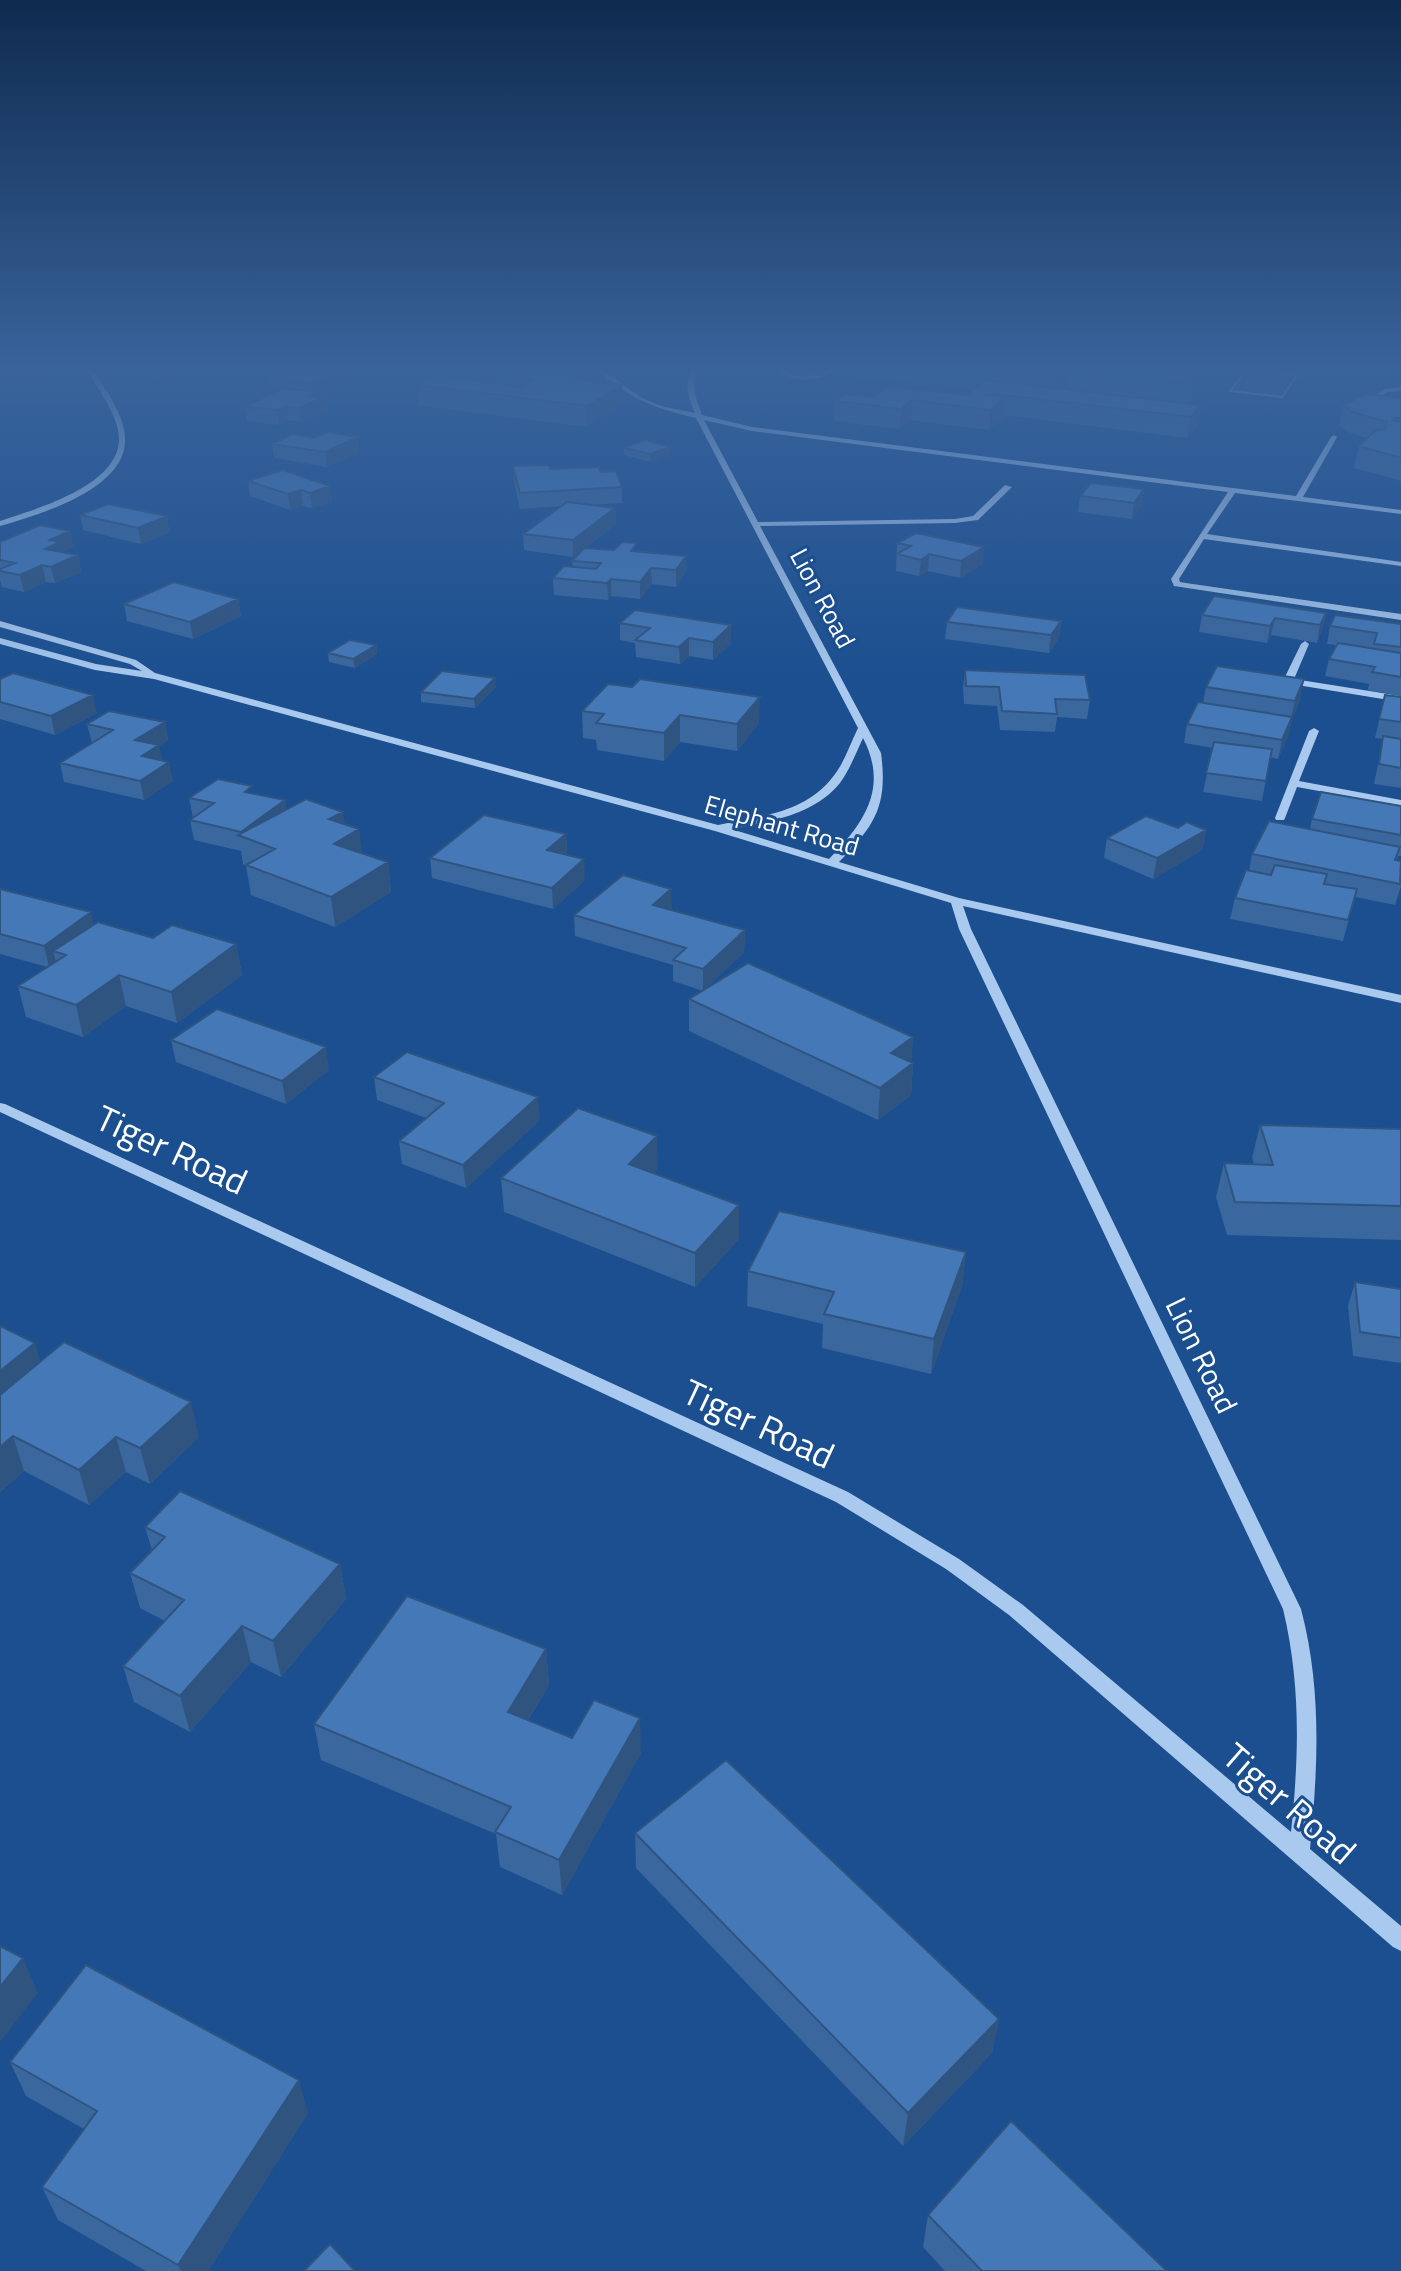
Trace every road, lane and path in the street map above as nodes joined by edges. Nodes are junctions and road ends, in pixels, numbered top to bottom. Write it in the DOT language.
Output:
graph roads {
  1 [pos="109,472"];
  2 [pos="727,472"];
  3 [pos="1085,472"];
  4 [pos="1314,472"];
  5 [pos="1008,487"];
  6 [pos="1233,491"];
  7 [pos="1298,499"];
  8 [pos="1401,512"];
  9 [pos="0,514"];
  10 [pos="11,520"];
  11 [pos="0,524"];
  12 [pos="754,524"];
  13 [pos="1202,536"];
  14 [pos="1401,564"];
  15 [pos="1401,617"];
  16 [pos="0,624"];
  17 [pos="0,641"];
  18 [pos="1305,644"];
  19 [pos="85,647"];
  20 [pos="61,658"];
  21 [pos="155,676"];
  22 [pos="1401,699"];
  23 [pos="863,727"];
  24 [pos="1314,731"];
  25 [pos="1293,783"];
  26 [pos="1401,803"];
  27 [pos="1280,818"];
  28 [pos="719,829"];
  29 [pos="832,862"];
  30 [pos="956,901"];
  31 [pos="1401,999"];
  32 [pos="0,1107"];
  33 [pos="1299,1854"];
  34 [pos="1401,1940"];
  1 -- 10 [label="street"];
  2 -- 12 [label="street, Lion Road"];
  3 -- 6 [label="street"];
  4 -- 7 [label="street"];
  5 -- 12 [label="street"];
  6 -- 7 [label="street"];
  6 -- 13 [label="street"];
  7 -- 8 [label="street"];
  9 -- 10 [label="street"];
  10 -- 11 [label="street"];
  12 -- 23 [label="street, Lion Road"];
  13 -- 14 [label="street"];
  13 -- 15 [label="street"];
  16 -- 19 [label="street, Elephant Road"];
  17 -- 20 [label="street, Elephant Road"];
  18 -- 22 [label="street"];
  19 -- 20 [label="street"];
  19 -- 21 [label="street, Elephant Road"];
  20 -- 21 [label="street, Elephant Road"];
  21 -- 28 [label="street, Elephant Road"];
  23 -- 28 [label="street"];
  23 -- 29 [label="street, Lion Road"];
  24 -- 25 [label="street"];
  25 -- 26 [label="street"];
  25 -- 27 [label="street"];
  28 -- 29 [label="street, Elephant Road"];
  29 -- 30 [label="street, Elephant Road"];
  30 -- 31 [label="street, Elephant Road"];
  30 -- 33 [label="street, Lion Road"];
  32 -- 33 [label="street, Tiger Road"];
  33 -- 34 [label="street, Tiger Road"];
}
